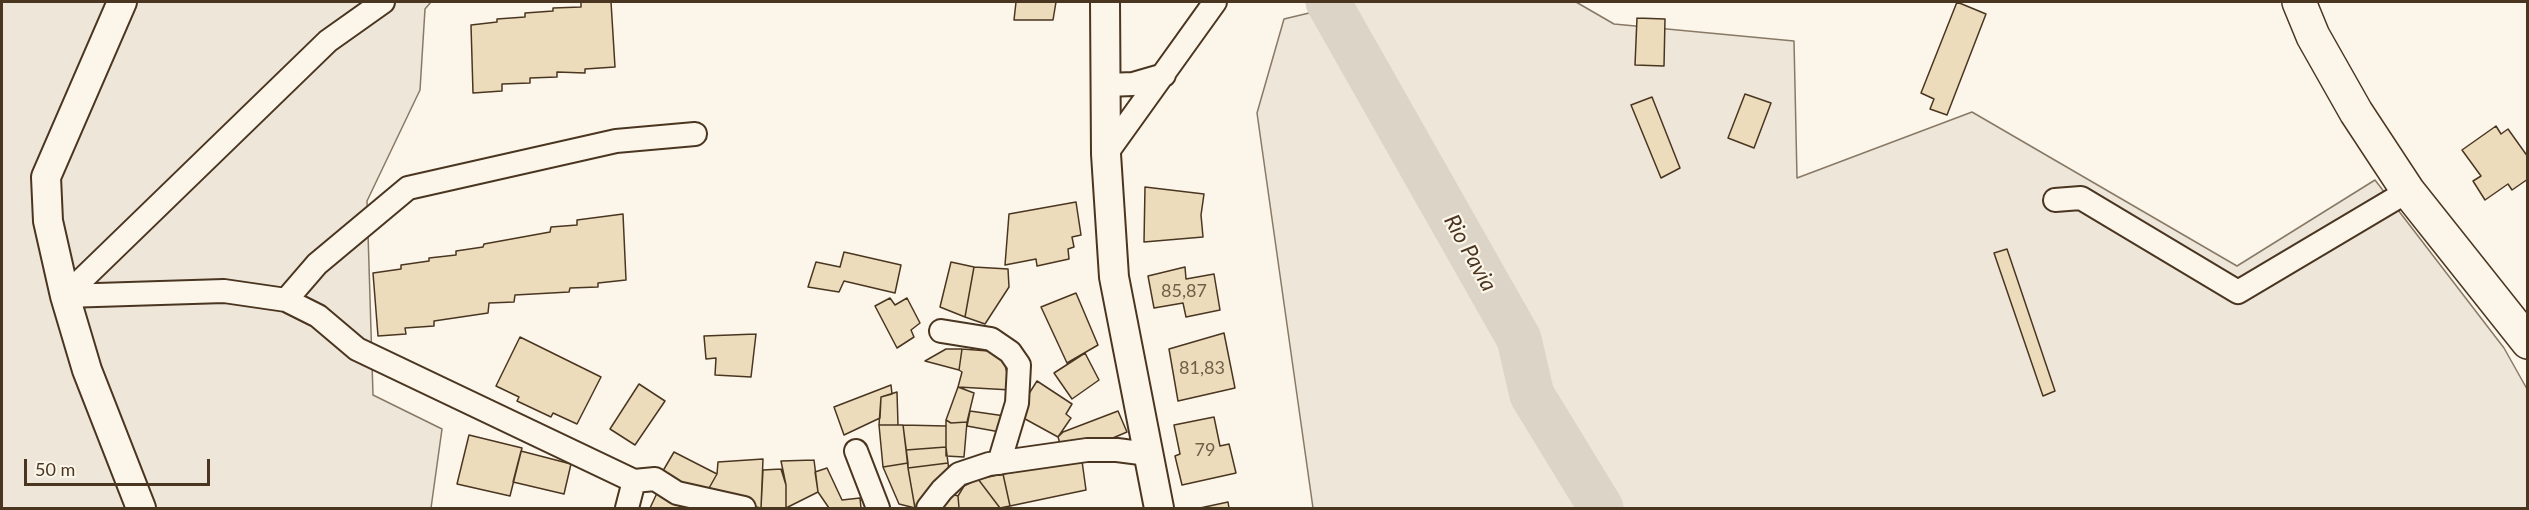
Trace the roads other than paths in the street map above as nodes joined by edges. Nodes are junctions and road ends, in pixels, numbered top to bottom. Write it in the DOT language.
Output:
graph roads {
  1 [pos="122,2"];
  2 [pos="383,2"];
  3 [pos="1106,2"];
  4 [pos="1215,2"];
  5 [pos="2299,2"];
  6 [pos="1164,75"];
  7 [pos="1107,85"];
  8 [pos="695,134"];
  9 [pos="1106,154"];
  10 [pos="2408,191"];
  11 [pos="2055,200"];
  12 [pos="65,296"];
  13 [pos="286,300"];
  14 [pos="941,331"];
  15 [pos="2528,342"];
  16 [pos="855,451"];
  17 [pos="1148,454"];
  18 [pos="999,463"];
  19 [pos="634,481"];
  20 [pos="141,508"];
  21 [pos="627,508"];
  22 [pos="744,508"];
  23 [pos="878,508"];
  24 [pos="928,508"];
  25 [pos="1159,508"];
  1 -- 12 [label="street"];
  2 -- 12 [label="street"];
  3 -- 7 [label="street"];
  4 -- 6 [label="street"];
  5 -- 10 [label="main road"];
  6 -- 7 [label="street"];
  6 -- 9 [label="street"];
  7 -- 9 [label="street"];
  8 -- 13 [label="street"];
  9 -- 17 [label="street"];
  10 -- 11 [label="street"];
  10 -- 15 [label="main road"];
  12 -- 13 [label="street"];
  12 -- 20 [label="street"];
  13 -- 19 [label="street"];
  14 -- 18 [label="street"];
  16 -- 23 [label="street"];
  17 -- 18 [label="street"];
  17 -- 25 [label="street"];
  18 -- 24 [label="street"];
  19 -- 21 [label="street"];
  19 -- 22 [label="street"];
}
